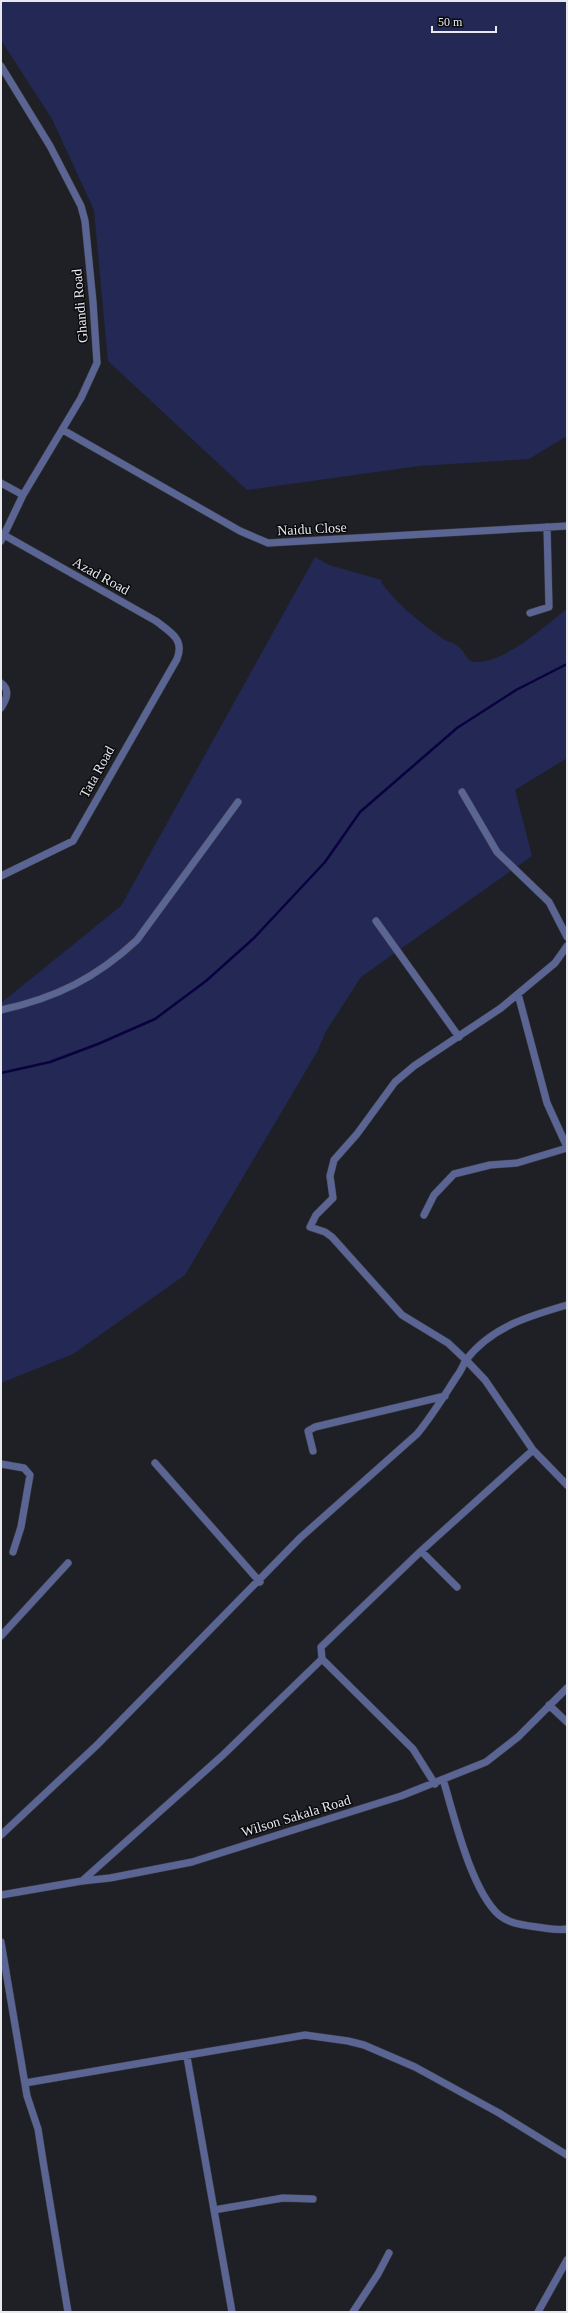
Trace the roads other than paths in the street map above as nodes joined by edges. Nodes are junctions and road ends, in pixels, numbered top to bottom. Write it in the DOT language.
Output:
graph roads {
  1 [pos="1,66"];
  2 [pos="8,78"];
  3 [pos="1,82"];
  4 [pos="63,430"];
  5 [pos="1,483"];
  6 [pos="23,496"];
  7 [pos="567,526"];
  8 [pos="546,527"];
  9 [pos="2,538"];
  10 [pos="530,613"];
  11 [pos="179,645"];
  12 [pos="1,683"];
  13 [pos="1,708"];
  14 [pos="462,792"];
  15 [pos="238,802"];
  16 [pos="1,876"];
  17 [pos="376,921"];
  18 [pos="567,937"];
  19 [pos="566,948"];
  20 [pos="518,994"];
  21 [pos="1,1010"];
  22 [pos="459,1037"];
  23 [pos="567,1147"];
  24 [pos="424,1215"];
  25 [pos="567,1305"];
  26 [pos="466,1360"];
  27 [pos="444,1396"];
  28 [pos="533,1450"];
  29 [pos="313,1451"];
  30 [pos="155,1463"];
  31 [pos="1,1464"];
  32 [pos="567,1485"];
  33 [pos="421,1551"];
  34 [pos="13,1552"];
  35 [pos="68,1563"];
  36 [pos="260,1582"];
  37 [pos="457,1587"];
  38 [pos="1,1636"];
  39 [pos="322,1659"];
  40 [pos="567,1688"];
  41 [pos="549,1705"];
  42 [pos="567,1722"];
  43 [pos="443,1780"];
  44 [pos="435,1784"];
  45 [pos="1,1835"];
  46 [pos="82,1881"];
  47 [pos="1,1895"];
  48 [pos="567,1929"];
  49 [pos="1,1942"];
  50 [pos="187,2057"];
  51 [pos="25,2083"];
  52 [pos="567,2155"];
  53 [pos="313,2199"];
  54 [pos="214,2210"];
  55 [pos="389,2253"];
  56 [pos="567,2260"];
  57 [pos="68,2312"];
  58 [pos="232,2312"];
  59 [pos="353,2312"];
  60 [pos="538,2312"];
  1 -- 2 [label="street, Ghandi Road"];
  2 -- 3 [label="street"];
  2 -- 4 [label="street, Ghandi Road"];
  4 -- 6 [label="street, Ghandi Road"];
  4 -- 8 [label="street, Naidu Close"];
  5 -- 6 [label="street"];
  6 -- 9 [label="street, Ghandi Road"];
  7 -- 8 [label="street, Naidu Close"];
  8 -- 10 [label="street"];
  9 -- 11 [label="street, Azad Road"];
  11 -- 16 [label="street, Tata Road"];
  12 -- 13 [label="street"];
  14 -- 18 [label="street"];
  15 -- 21 [label="street"];
  17 -- 22 [label="street"];
  19 -- 20 [label="street"];
  20 -- 22 [label="street"];
  20 -- 23 [label="street"];
  22 -- 26 [label="street"];
  23 -- 24 [label="street"];
  25 -- 26 [label="street"];
  26 -- 27 [label="street"];
  26 -- 28 [label="street"];
  27 -- 29 [label="street"];
  27 -- 36 [label="street"];
  28 -- 32 [label="street"];
  28 -- 33 [label="street"];
  30 -- 36 [label="street"];
  31 -- 34 [label="street"];
  33 -- 37 [label="street"];
  33 -- 39 [label="street"];
  35 -- 38 [label="street"];
  36 -- 45 [label="street"];
  39 -- 44 [label="street"];
  39 -- 46 [label="street"];
  40 -- 41 [label="street, Wilson Sakala Road"];
  41 -- 42 [label="street"];
  41 -- 43 [label="street, Wilson Sakala Road"];
  43 -- 44 [label="street, Wilson Sakala Road"];
  43 -- 48 [label="street"];
  44 -- 46 [label="street, Wilson Sakala Road"];
  46 -- 47 [label="street, Wilson Sakala Road"];
  49 -- 51 [label="street"];
  50 -- 51 [label="street"];
  50 -- 52 [label="street"];
  50 -- 54 [label="street"];
  51 -- 57 [label="street"];
  53 -- 54 [label="street"];
  54 -- 58 [label="street"];
  55 -- 59 [label="street"];
  56 -- 60 [label="street"];
}
